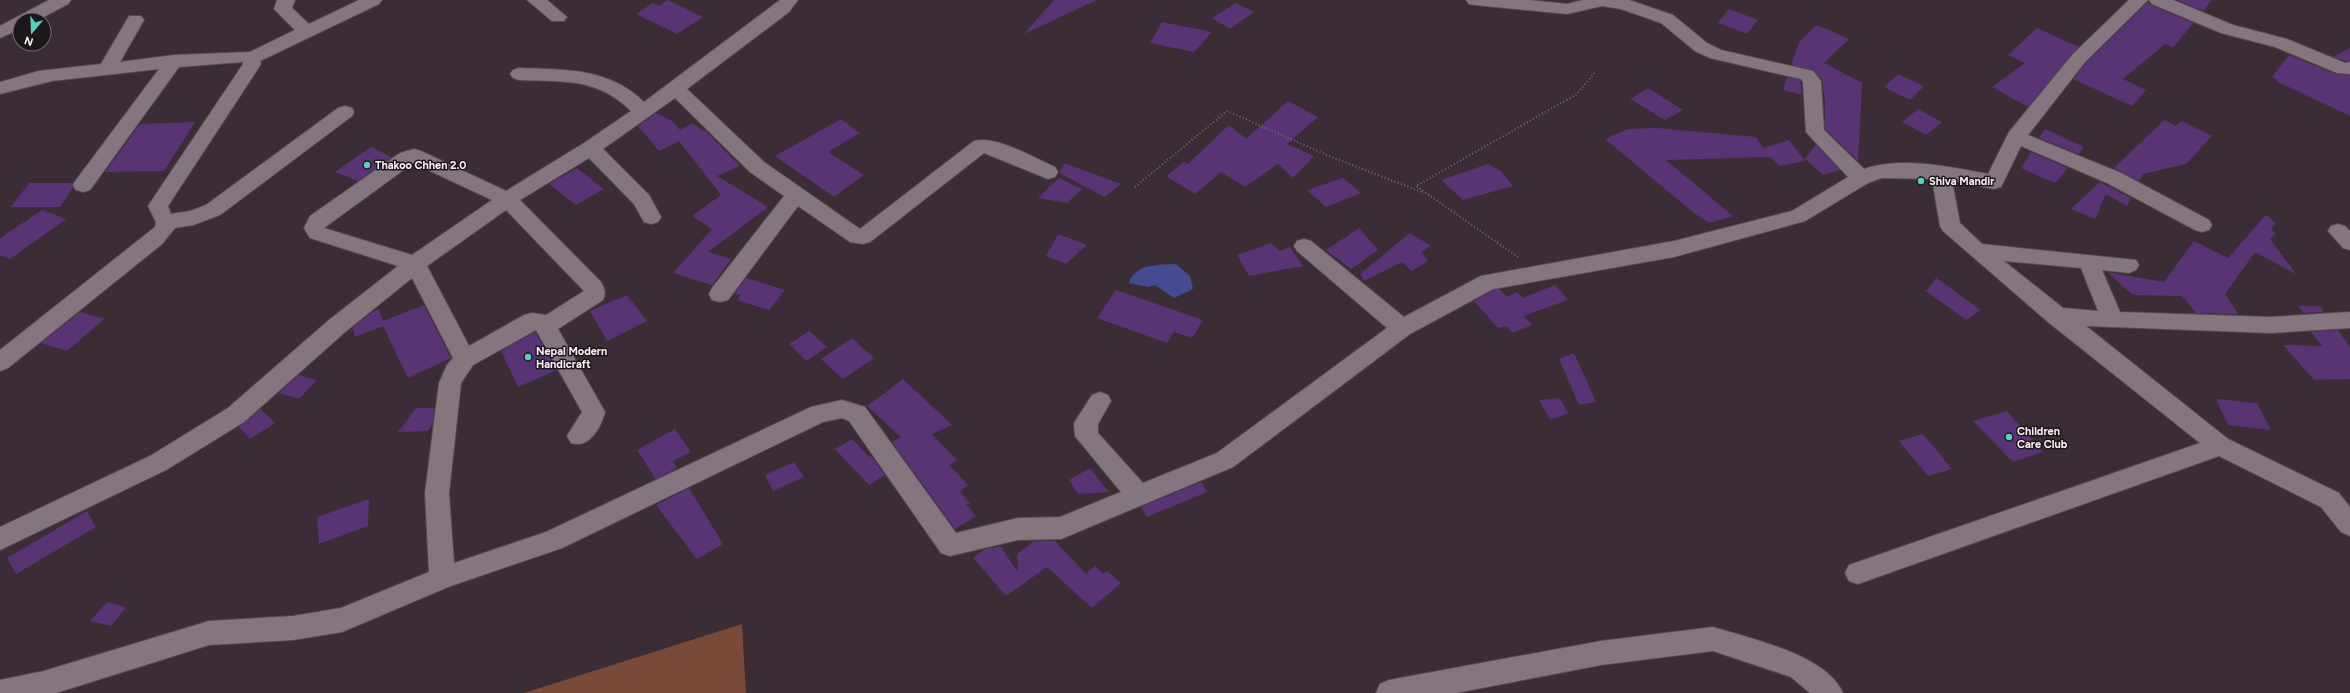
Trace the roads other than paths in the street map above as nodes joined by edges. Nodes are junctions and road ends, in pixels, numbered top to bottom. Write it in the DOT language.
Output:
graph roads {
  1 [pos="62,0"];
  2 [pos="286,0"];
  3 [pos="373,0"];
  4 [pos="536,0"];
  5 [pos="789,0"];
  6 [pos="1475,0"];
  7 [pos="2139,0"];
  8 [pos="2158,0"];
  9 [pos="1643,4"];
  10 [pos="40,12"];
  11 [pos="558,17"];
  12 [pos="135,20"];
  13 [pos="12,26"];
  14 [pos="306,31"];
  15 [pos="0,33"];
  16 [pos="251,58"];
  17 [pos="174,61"];
  18 [pos="2350,68"];
  19 [pos="107,69"];
  20 [pos="519,74"];
  21 [pos="0,88"];
  22 [pos="676,88"];
  23 [pos="345,112"];
  24 [pos="643,112"];
  25 [pos="2016,137"];
  26 [pos="591,148"];
  27 [pos="1048,172"];
  28 [pos="1942,172"];
  29 [pos="1861,178"];
  30 [pos="83,185"];
  31 [pos="796,195"];
  32 [pos="507,199"];
  33 [pos="651,217"];
  34 [pos="166,222"];
  35 [pos="2202,225"];
  36 [pos="1304,246"];
  37 [pos="1977,251"];
  38 [pos="2088,261"];
  39 [pos="415,264"];
  40 [pos="2129,265"];
  41 [pos="720,294"];
  42 [pos="2056,316"];
  43 [pos="2113,320"];
  44 [pos="2350,320"];
  45 [pos="545,326"];
  46 [pos="1402,328"];
  47 [pos="465,359"];
  48 [pos="0,362"];
  49 [pos="1100,401"];
  50 [pos="579,436"];
  51 [pos="2220,446"];
  52 [pos="1139,496"];
  53 [pos="2350,525"];
  54 [pos="0,539"];
  55 [pos="1858,573"];
  56 [pos="442,578"];
  57 [pos="0,693"];
  58 [pos="1389,693"];
  59 [pos="1830,693"];
  1 -- 10 [label="street"];
  2 -- 14 [label="street"];
  3 -- 14 [label="street"];
  4 -- 11 [label="street"];
  5 -- 22 [label="street"];
  6 -- 9 [label="street"];
  7 -- 25 [label="street"];
  8 -- 18 [label="street"];
  9 -- 29 [label="street"];
  12 -- 19 [label="street"];
  13 -- 15 [label="street"];
  14 -- 16 [label="street"];
  16 -- 17 [label="street"];
  16 -- 34 [label="street"];
  17 -- 19 [label="street"];
  17 -- 30 [label="street"];
  19 -- 21 [label="street"];
  20 -- 24 [label="street"];
  22 -- 24 [label="street"];
  22 -- 31 [label="street"];
  23 -- 34 [label="street"];
  24 -- 26 [label="street"];
  25 -- 28 [label="street"];
  25 -- 35 [label="street"];
  26 -- 32 [label="street"];
  26 -- 33 [label="street"];
  27 -- 31 [label="street"];
  28 -- 29 [label="street"];
  28 -- 37 [label="street"];
  29 -- 46 [label="street"];
  31 -- 41 [label="street"];
  32 -- 39 [label="street"];
  32 -- 39 [label="street"];
  32 -- 45 [label="street"];
  34 -- 48 [label="street"];
  36 -- 46 [label="street"];
  37 -- 38 [label="street"];
  37 -- 42 [label="street"];
  38 -- 40 [label="street"];
  38 -- 43 [label="street"];
  39 -- 47 [label="street"];
  39 -- 54 [label="street"];
  42 -- 43 [label="street"];
  42 -- 51 [label="street"];
  43 -- 44 [label="street"];
  45 -- 47 [label="street"];
  45 -- 50 [label="street"];
  46 -- 52 [label="street"];
  47 -- 56 [label="street"];
  49 -- 52 [label="street"];
  51 -- 53 [label="street"];
  51 -- 55 [label="street"];
  52 -- 56 [label="street"];
  56 -- 57 [label="street"];
  58 -- 59 [label="street"];
}
